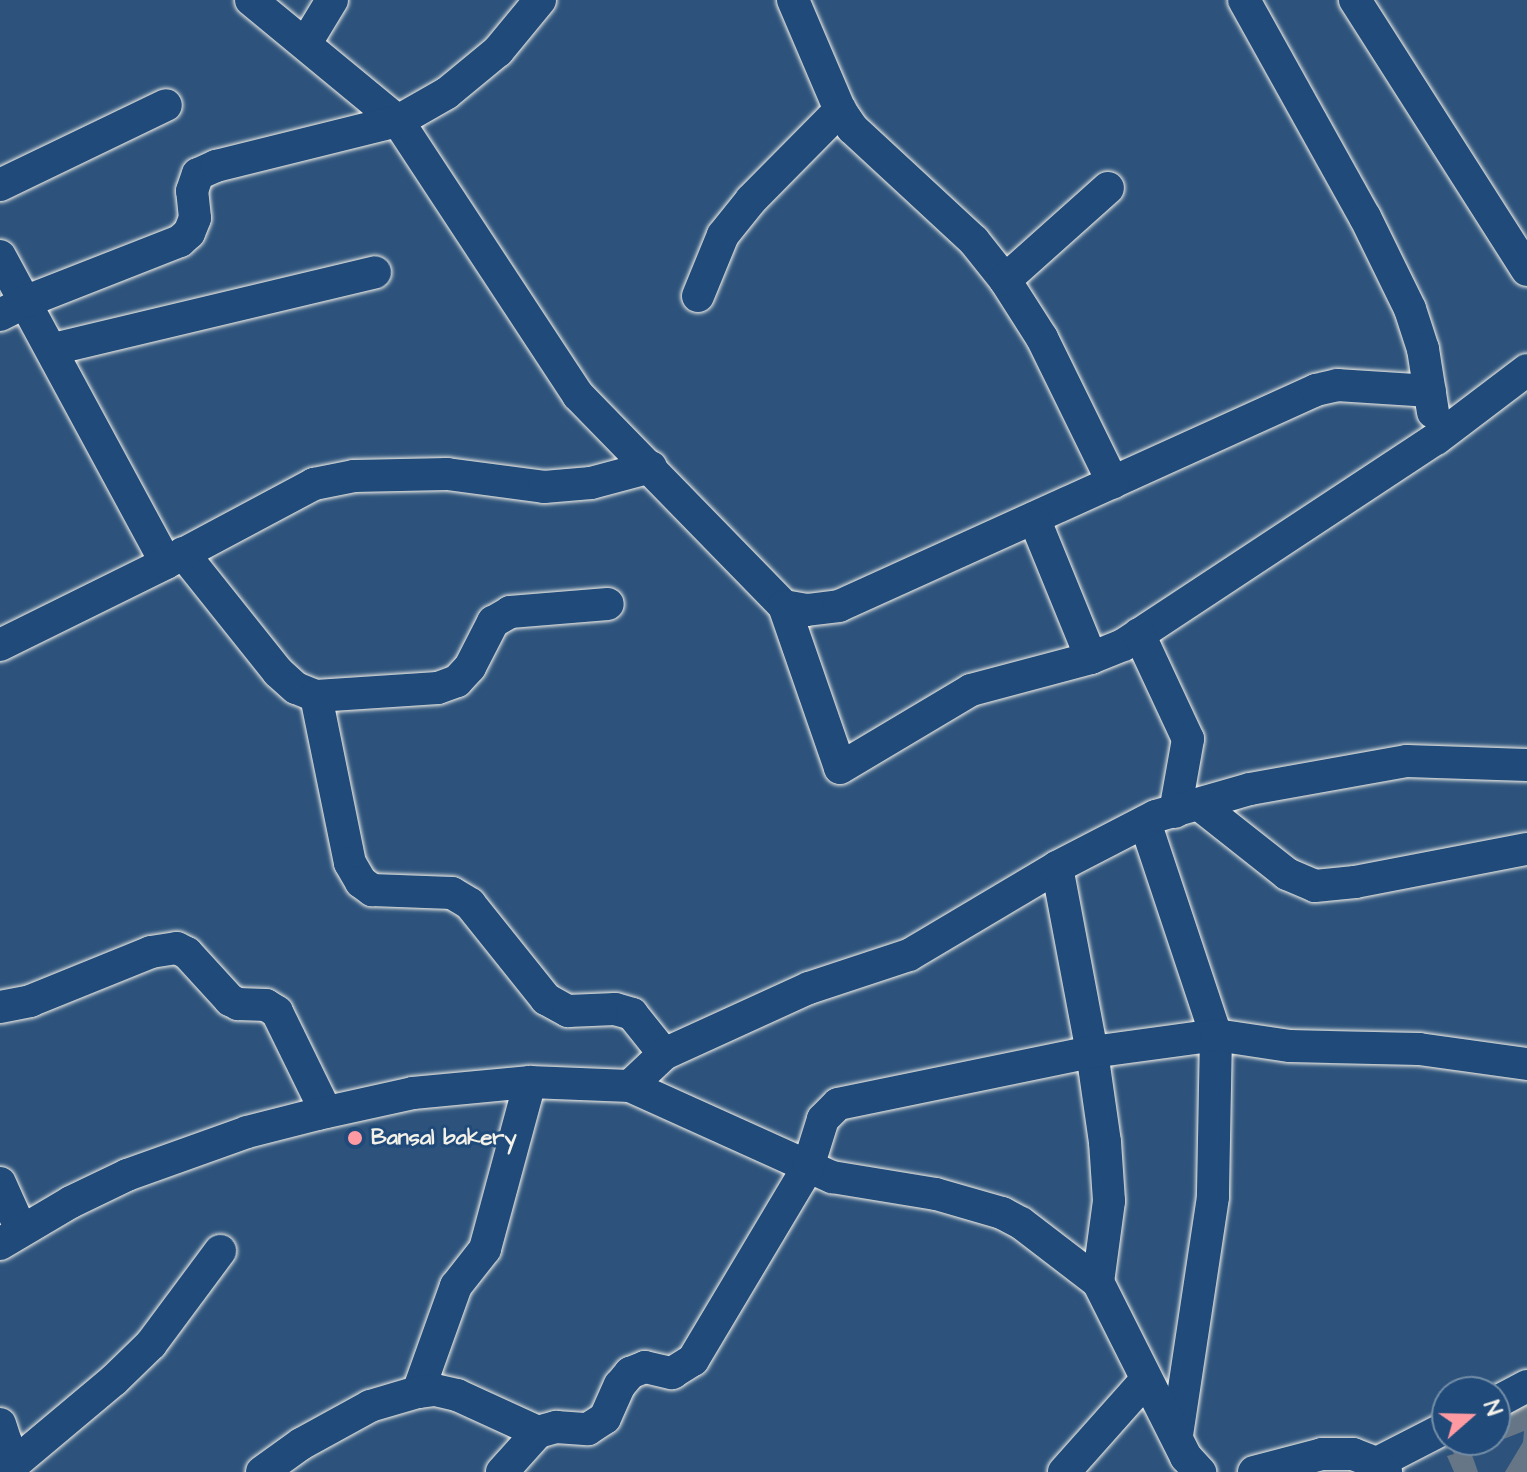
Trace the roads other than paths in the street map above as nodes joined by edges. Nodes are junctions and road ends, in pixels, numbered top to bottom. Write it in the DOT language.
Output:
graph roads {
  1 [pos="251,0"];
  2 [pos="332,0"];
  3 [pos="540,0"];
  4 [pos="793,0"];
  5 [pos="1244,0"];
  6 [pos="1355,0"];
  7 [pos="306,43"];
  8 [pos="166,105"];
  9 [pos="840,110"];
  10 [pos="398,121"];
  11 [pos="0,185"];
  12 [pos="1108,188"];
  13 [pos="0,256"];
  14 [pos="1527,270"];
  15 [pos="375,272"];
  16 [pos="1005,280"];
  17 [pos="698,296"];
  18 [pos="13,308"];
  19 [pos="53,349"];
  20 [pos="1527,370"];
  21 [pos="1430,391"];
  22 [pos="1436,439"];
  23 [pos="651,467"];
  24 [pos="1113,483"];
  25 [pos="1034,518"];
  26 [pos="175,558"];
  27 [pos="608,604"];
  28 [pos="784,606"];
  29 [pos="1139,634"];
  30 [pos="0,645"];
  31 [pos="1091,658"];
  32 [pos="316,696"];
  33 [pos="1527,765"];
  34 [pos="1173,813"];
  35 [pos="1527,849"];
  36 [pos="1057,867"];
  37 [pos="0,1007"];
  38 [pos="1216,1035"];
  39 [pos="1092,1052"];
  40 [pos="664,1054"];
  41 [pos="1527,1064"];
  42 [pos="530,1082"];
  43 [pos="630,1086"];
  44 [pos="326,1112"];
  45 [pos="808,1167"];
  46 [pos="0,1183"];
  47 [pos="10,1237"];
  48 [pos="220,1251"];
  49 [pos="1098,1282"];
  50 [pos="1145,1381"];
  51 [pos="418,1392"];
  52 [pos="0,1424"];
  53 [pos="538,1432"];
  54 [pos="1431,1437"];
  55 [pos="1189,1459"];
  56 [pos="1382,1467"];
  57 [pos="8,1470"];
  58 [pos="262,1472"];
  59 [pos="502,1472"];
  60 [pos="1064,1472"];
  61 [pos="1254,1472"];
  1 -- 7 [label="street"];
  2 -- 7 [label="street"];
  3 -- 10 [label="street"];
  4 -- 9 [label="street"];
  5 -- 21 [label="street"];
  6 -- 14 [label="street"];
  7 -- 10 [label="street"];
  8 -- 11 [label="street"];
  9 -- 16 [label="street"];
  9 -- 17 [label="street"];
  10 -- 18 [label="street"];
  10 -- 23 [label="street"];
  12 -- 16 [label="street"];
  13 -- 18 [label="street"];
  15 -- 19 [label="street"];
  16 -- 24 [label="street"];
  18 -- 19 [label="street"];
  19 -- 26 [label="street"];
  20 -- 22 [label="street"];
  21 -- 22 [label="street"];
  21 -- 24 [label="street"];
  22 -- 29 [label="street"];
  23 -- 26 [label="street"];
  23 -- 28 [label="street"];
  24 -- 25 [label="street"];
  25 -- 28 [label="street"];
  25 -- 31 [label="street"];
  26 -- 30 [label="street"];
  26 -- 32 [label="street"];
  27 -- 32 [label="street"];
  28 -- 31 [label="street"];
  29 -- 31 [label="street"];
  29 -- 34 [label="street"];
  32 -- 40 [label="street"];
  33 -- 34 [label="street"];
  34 -- 35 [label="street"];
  34 -- 36 [label="street"];
  34 -- 38 [label="street"];
  36 -- 39 [label="street"];
  36 -- 40 [label="street"];
  37 -- 44 [label="street"];
  38 -- 39 [label="street"];
  38 -- 41 [label="street"];
  38 -- 55 [label="street"];
  39 -- 45 [label="street"];
  39 -- 49 [label="street"];
  40 -- 43 [label="street"];
  42 -- 43 [label="street"];
  42 -- 44 [label="street"];
  42 -- 51 [label="street"];
  43 -- 45 [label="street"];
  44 -- 47 [label="street"];
  45 -- 49 [label="street"];
  45 -- 53 [label="street"];
  46 -- 47 [label="street"];
  48 -- 57 [label="street"];
  49 -- 50 [label="street"];
  50 -- 55 [label="street"];
  50 -- 60 [label="street"];
  51 -- 53 [label="street"];
  51 -- 58 [label="street"];
  52 -- 57 [label="street"];
  53 -- 59 [label="street"];
  54 -- 56 [label="street"];
  56 -- 61 [label="street"];
}
